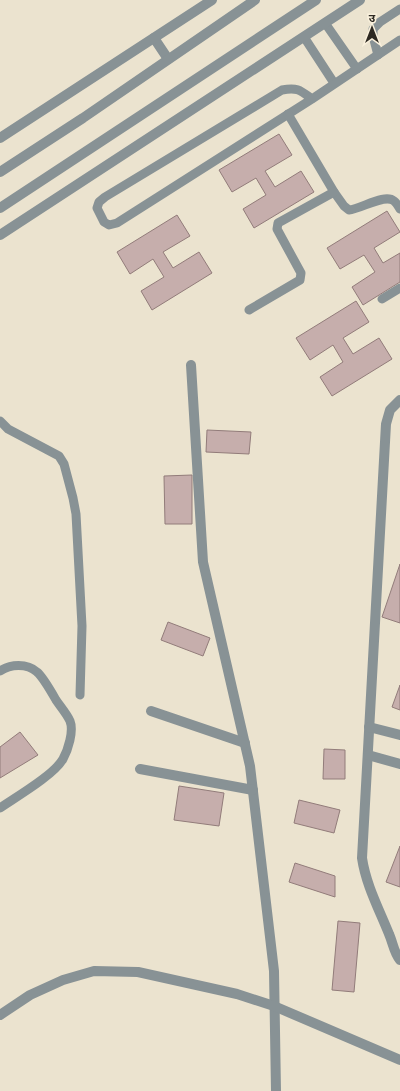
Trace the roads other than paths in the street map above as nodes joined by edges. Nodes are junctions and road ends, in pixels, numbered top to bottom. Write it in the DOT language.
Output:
graph roads {
  1 [pos="212,0"];
  2 [pos="255,0"];
  3 [pos="316,0"];
  4 [pos="360,0"];
  5 [pos="400,9"];
  6 [pos="325,23"];
  7 [pos="304,37"];
  8 [pos="154,38"];
  9 [pos="400,40"];
  10 [pos="378,55"];
  11 [pos="168,59"];
  12 [pos="356,69"];
  13 [pos="334,83"];
  14 [pos="312,99"];
  15 [pos="288,114"];
  16 [pos="0,138"];
  17 [pos="0,172"];
  18 [pos="334,192"];
  19 [pos="0,208"];
  20 [pos="400,209"];
  21 [pos="0,235"];
  22 [pos="400,288"];
  23 [pos="382,299"];
  24 [pos="249,310"];
  25 [pos="191,365"];
  26 [pos="400,400"];
  27 [pos="0,421"];
  28 [pos="0,671"];
  29 [pos="80,696"];
  30 [pos="151,712"];
  31 [pos="369,727"];
  32 [pos="400,735"];
  33 [pos="245,743"];
  34 [pos="368,755"];
  35 [pos="400,764"];
  36 [pos="140,768"];
  37 [pos="253,790"];
  38 [pos="0,808"];
  39 [pos="400,960"];
  40 [pos="274,1006"];
  41 [pos="0,1015"];
  42 [pos="400,1060"];
  43 [pos="276,1091"];
  1 -- 8 [label="street"];
  2 -- 11 [label="street"];
  3 -- 19 [label="street"];
  4 -- 6 [label="street"];
  5 -- 10 [label="lane"];
  6 -- 7 [label="street"];
  6 -- 12 [label="lane"];
  7 -- 13 [label="lane"];
  7 -- 21 [label="street"];
  8 -- 11 [label="street"];
  8 -- 16 [label="street"];
  9 -- 10 [label="lane"];
  10 -- 12 [label="lane"];
  11 -- 17 [label="street"];
  12 -- 13 [label="lane"];
  13 -- 14 [label="lane"];
  14 -- 15 [label="lane"];
  14 -- 15 [label="lane"];
  15 -- 18 [label="lane"];
  18 -- 20 [label="lane"];
  18 -- 24 [label="lane"];
  22 -- 23 [label="lane"];
  25 -- 33 [label="street"];
  26 -- 31 [label="street"];
  27 -- 29 [label="lane"];
  28 -- 38 [label="lane"];
  30 -- 33 [label="street"];
  31 -- 32 [label="street"];
  31 -- 34 [label="street"];
  33 -- 37 [label="street"];
  34 -- 35 [label="street"];
  34 -- 39 [label="street"];
  36 -- 37 [label="street"];
  37 -- 40 [label="street"];
  40 -- 41 [label="street"];
  40 -- 42 [label="street"];
  40 -- 43 [label="street"];
}
